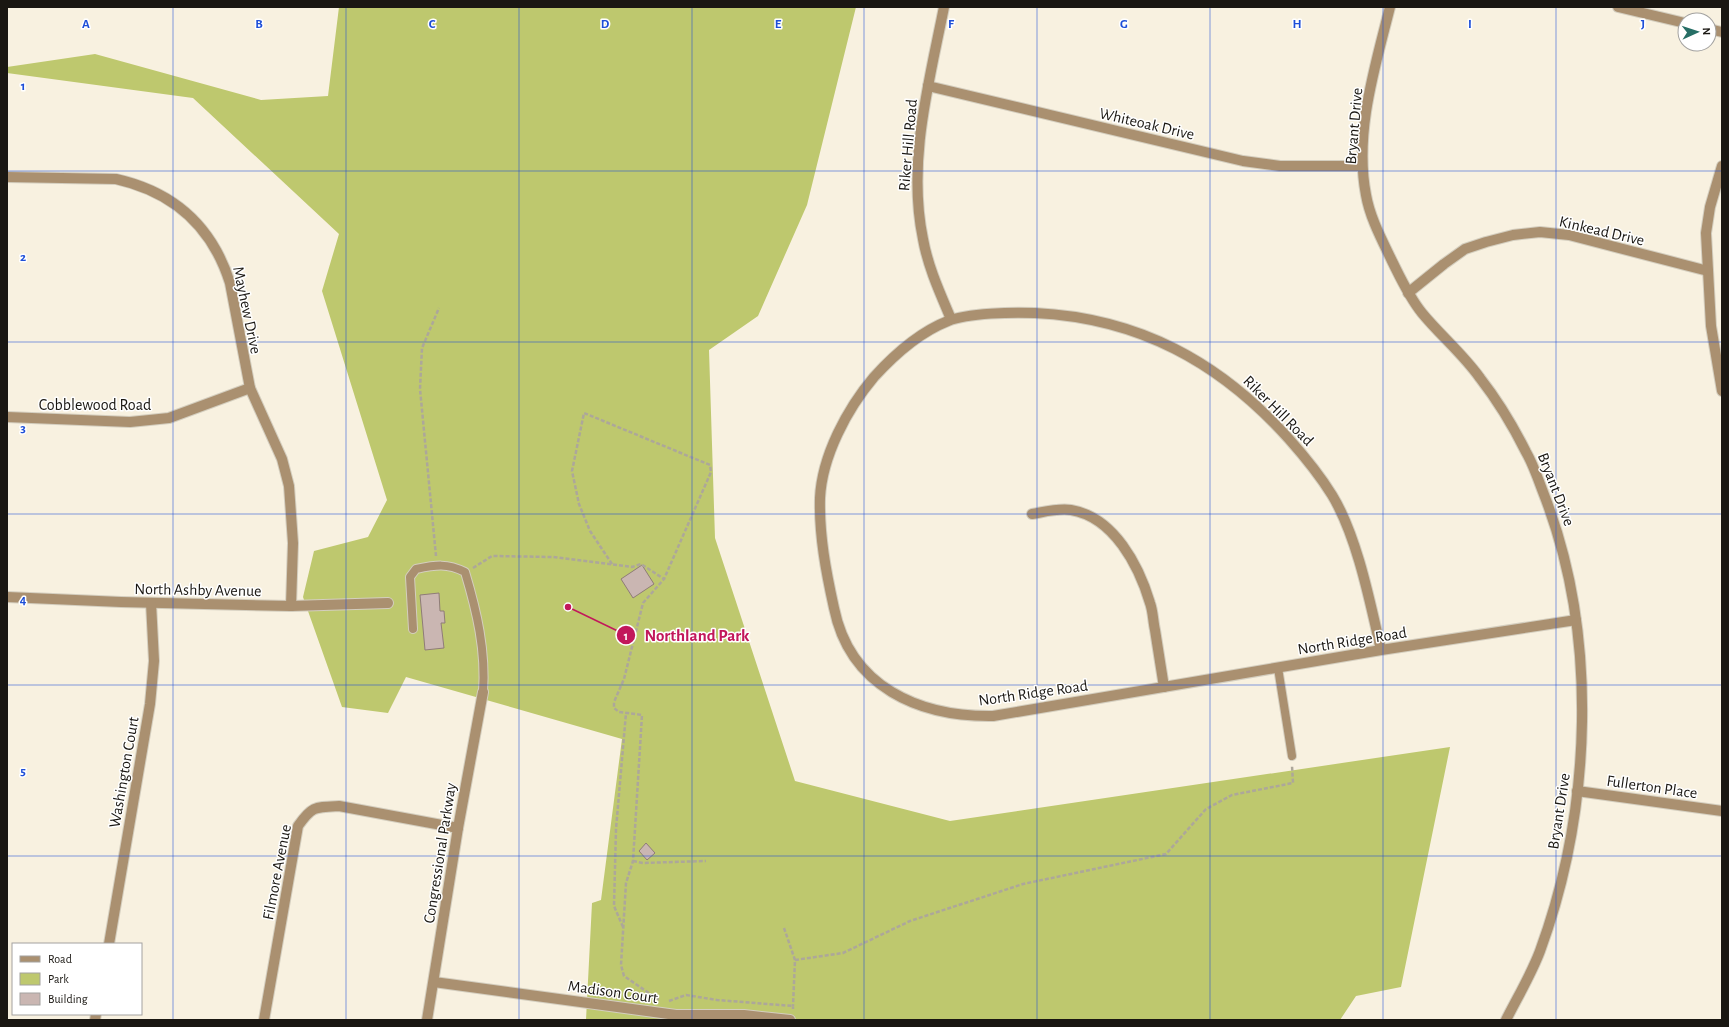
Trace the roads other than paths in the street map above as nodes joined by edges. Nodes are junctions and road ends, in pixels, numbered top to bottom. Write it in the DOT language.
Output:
graph roads {
  1 [pos="944,7"];
  2 [pos="1390,7"];
  3 [pos="1618,7"];
  4 [pos="1677,21"];
  5 [pos="928,86"];
  6 [pos="1362,166"];
  7 [pos="1722,166"];
  8 [pos="7,177"];
  9 [pos="1708,271"];
  10 [pos="1408,293"];
  11 [pos="951,320"];
  12 [pos="250,388"];
  13 [pos="1722,391"];
  14 [pos="7,417"];
  15 [pos="1032,514"];
  16 [pos="7,597"];
  17 [pos="152,603"];
  18 [pos="388,603"];
  19 [pos="291,606"];
  20 [pos="1576,620"];
  21 [pos="413,629"];
  22 [pos="1381,650"];
  23 [pos="1278,668"];
  24 [pos="1164,687"];
  25 [pos="483,692"];
  26 [pos="1292,756"];
  27 [pos="1577,791"];
  28 [pos="1722,811"];
  29 [pos="458,828"];
  30 [pos="109,943"];
  31 [pos="434,982"];
  32 [pos="791,1016"];
  33 [pos="264,1020"];
  34 [pos="427,1020"];
  35 [pos="1506,1020"];
  1 -- 5 [label="street, Riker Hill Road"];
  2 -- 6 [label="street, Bryant Drive"];
  3 -- 4 [label="street"];
  5 -- 6 [label="street, Whiteoak Drive"];
  5 -- 11 [label="street, Riker Hill Road"];
  6 -- 10 [label="street, Bryant Drive"];
  7 -- 9 [label="street"];
  8 -- 12 [label="street, Mayhew Drive"];
  9 -- 10 [label="street, Kinkead Drive"];
  9 -- 13 [label="street"];
  10 -- 20 [label="street, Bryant Drive"];
  11 -- 22 [label="street, Riker Hill Road"];
  11 -- 24 [label="street, North Ridge Road"];
  12 -- 14 [label="street, Cobblewood Road"];
  12 -- 19 [label="street, Mayhew Drive"];
  15 -- 24 [label="street"];
  16 -- 17 [label="street, North Ashby Avenue"];
  17 -- 19 [label="street, North Ashby Avenue"];
  17 -- 30 [label="street, Washington Court"];
  18 -- 19 [label="street, North Ashby Avenue"];
  20 -- 22 [label="street, North Ridge Road"];
  20 -- 27 [label="street, Bryant Drive"];
  21 -- 25 [label="lane"];
  22 -- 23 [label="street, North Ridge Road"];
  23 -- 24 [label="street, North Ridge Road"];
  23 -- 26 [label="lane"];
  25 -- 29 [label="street, Congressional Parkway"];
  27 -- 28 [label="street, Fullerton Place"];
  27 -- 35 [label="street, Bryant Drive"];
  29 -- 31 [label="street, Congressional Parkway"];
  29 -- 33 [label="street, Filmore Avenue"];
  31 -- 32 [label="street, Madison Court"];
  31 -- 34 [label="street, Congressional Parkway"];
}
